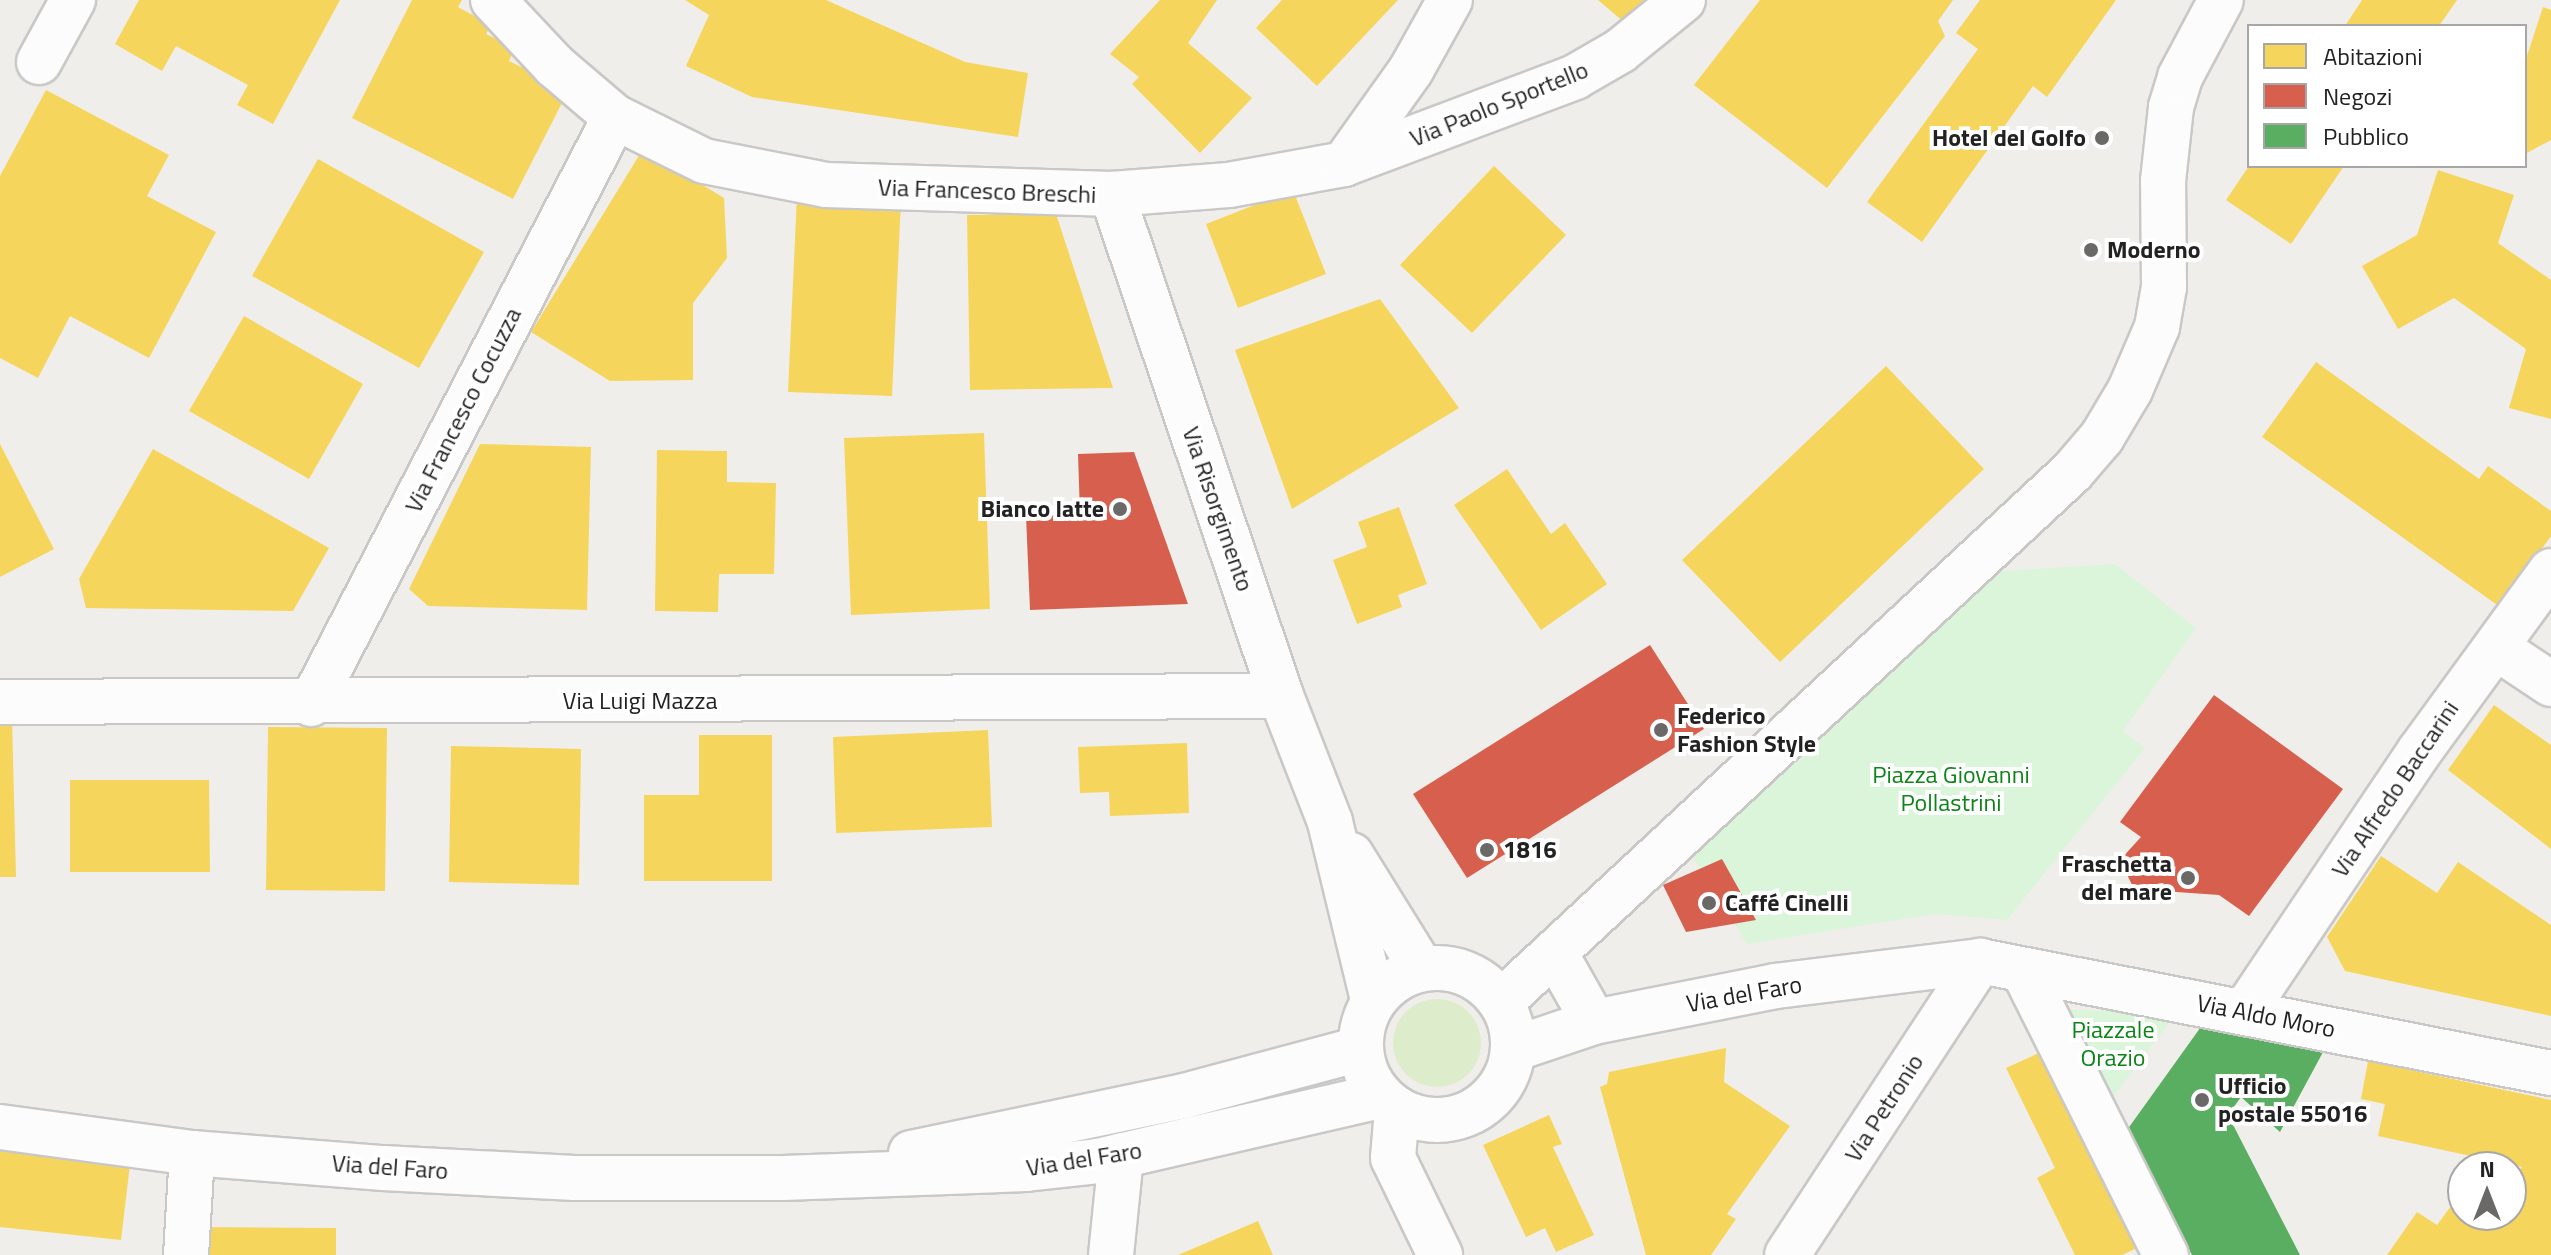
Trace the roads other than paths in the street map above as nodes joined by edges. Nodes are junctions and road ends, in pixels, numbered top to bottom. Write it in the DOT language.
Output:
graph roads {
  1 [pos="73,0"];
  2 [pos="493,0"];
  3 [pos="1450,0"];
  4 [pos="1683,0"];
  5 [pos="2221,0"];
  6 [pos="39,62"];
  7 [pos="615,117"];
  8 [pos="1344,164"];
  9 [pos="1112,194"];
  10 [pos="2551,571"];
  11 [pos="2497,648"];
  12 [pos="2551,684"];
  13 [pos="1281,696"];
  14 [pos="0,702"];
  15 [pos="311,704"];
  16 [pos="1330,822"];
  17 [pos="1555,953"];
  18 [pos="1980,961"];
  19 [pos="1422,969"];
  20 [pos="2024,972"];
  21 [pos="1373,1000"];
  22 [pos="1501,1002"];
  23 [pos="2245,1011"];
  24 [pos="1594,1022"];
  25 [pos="1360,1049"];
  26 [pos="1514,1049"];
  27 [pos="2551,1073"];
  28 [pos="1388,1102"];
  29 [pos="0,1127"];
  30 [pos="192,1153"];
  31 [pos="1121,1156"];
  32 [pos="783,1178"];
  33 [pos="186,1255"];
  34 [pos="1111,1255"];
  35 [pos="1440,1255"];
  36 [pos="1787,1255"];
  37 [pos="2166,1255"];
  1 -- 6 [label="street"];
  2 -- 7 [label="street, Via Francesco Breschi"];
  3 -- 8 [label="street"];
  4 -- 8 [label="street, Via Paolo Sportello"];
  5 -- 17 [label="street"];
  7 -- 9 [label="street, Via Francesco Breschi"];
  7 -- 15 [label="street, Via Francesco Cocuzza"];
  8 -- 9 [label="street, Via Francesco Breschi"];
  9 -- 13 [label="street, Via Risorgimento"];
  10 -- 11 [label="street, Via Alfredo Baccarini"];
  11 -- 12 [label="street"];
  11 -- 23 [label="street, Via Alfredo Baccarini"];
  13 -- 15 [label="street, Via Luigi Mazza"];
  13 -- 16 [label="street, Via Risorgimento"];
  14 -- 15 [label="street, Via Luigi Mazza"];
  16 -- 19 [label="street, Via Risorgimento"];
  16 -- 21 [label="street, Via Risorgimento"];
  17 -- 22 [label="street"];
  17 -- 24 [label="street"];
  18 -- 20 [label="street, Via Aldo Moro"];
  18 -- 24 [label="street, Via del Faro"];
  18 -- 36 [label="street, Via Petronio"];
  19 -- 21 [label="street"];
  19 -- 22 [label="street"];
  20 -- 23 [label="street, Via Aldo Moro"];
  20 -- 37 [label="street"];
  21 -- 25 [label="street"];
  22 -- 26 [label="street"];
  23 -- 27 [label="street, Via Aldo Moro"];
  24 -- 26 [label="street, Via del Faro"];
  25 -- 28 [label="street"];
  25 -- 32 [label="street, Via del Faro"];
  26 -- 28 [label="street"];
  28 -- 31 [label="street, Via del Faro"];
  28 -- 35 [label="street"];
  29 -- 30 [label="street, Via del Faro"];
  30 -- 32 [label="street, Via del Faro"];
  30 -- 33 [label="street"];
  31 -- 32 [label="street, Via del Faro"];
  31 -- 34 [label="street"];
}
